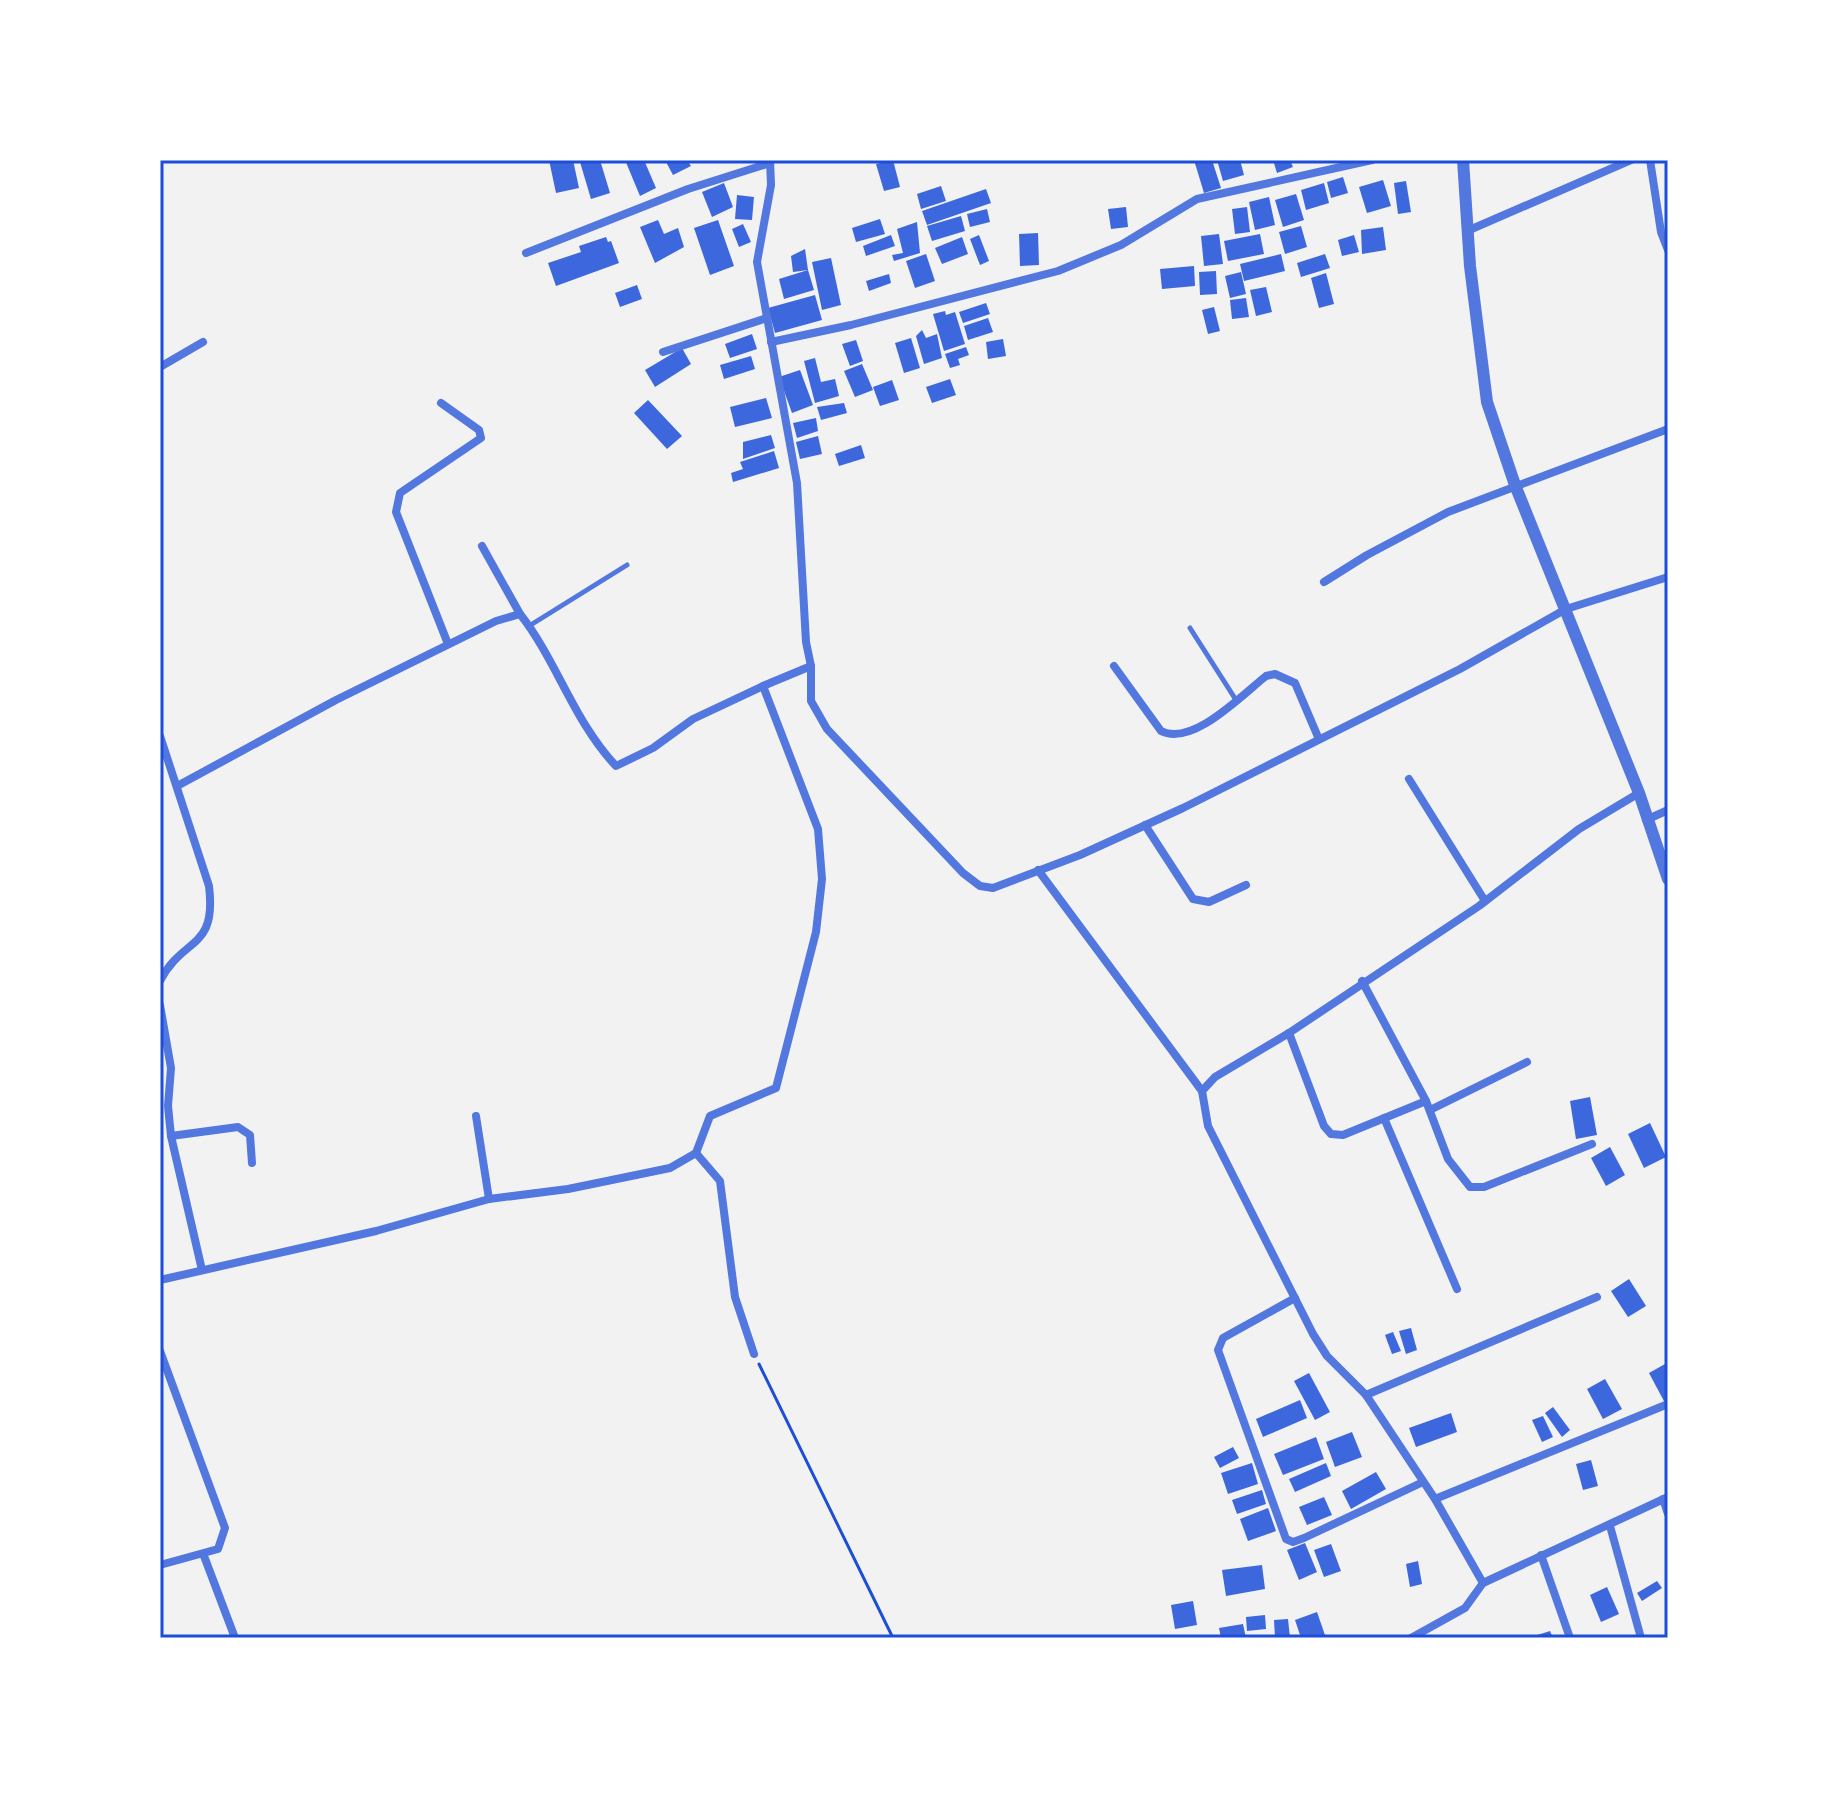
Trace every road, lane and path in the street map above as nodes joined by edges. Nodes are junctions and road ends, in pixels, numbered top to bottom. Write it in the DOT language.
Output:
graph roads {
  1 [pos="1372,160"];
  2 [pos="1463,160"];
  3 [pos="1631,160"];
  4 [pos="1650,160"];
  5 [pos="770,161"];
  6 [pos="1467,231"];
  7 [pos="1668,250"];
  8 [pos="526,253"];
  9 [pos="767,318"];
  10 [pos="203,342"];
  11 [pos="771,342"];
  12 [pos="663,352"];
  13 [pos="160,367"];
  14 [pos="441,403"];
  15 [pos="1668,429"];
  16 [pos="1515,485"];
  17 [pos="482,546"];
  18 [pos="627,565"];
  19 [pos="1668,577"];
  20 [pos="1324,582"];
  21 [pos="1566,609"];
  22 [pos="520,614"];
  23 [pos="529,626"];
  24 [pos="1190,628"];
  25 [pos="448,644"];
  26 [pos="1114,666"];
  27 [pos="807,667"];
  28 [pos="763,686"];
  29 [pos="1236,700"];
  30 [pos="160,736"];
  31 [pos="1318,737"];
  32 [pos="1409,779"];
  33 [pos="179,785"];
  34 [pos="1639,793"];
  35 [pos="1668,810"];
  36 [pos="1646,820"];
  37 [pos="1145,825"];
  38 [pos="1038,870"];
  39 [pos="1668,879"];
  40 [pos="1246,885"];
  41 [pos="1485,901"];
  42 [pos="160,981"];
  43 [pos="1362,981"];
  44 [pos="160,1005"];
  45 [pos="1289,1033"];
  46 [pos="1527,1062"];
  47 [pos="1202,1091"];
  48 [pos="1428,1105"];
  49 [pos="476,1116"];
  50 [pos="1384,1118"];
  51 [pos="171,1136"];
  52 [pos="1592,1144"];
  53 [pos="696,1153"];
  54 [pos="252,1163"];
  55 [pos="489,1199"];
  56 [pos="202,1270"];
  57 [pos="160,1280"];
  58 [pos="1457,1289"];
  59 [pos="1597,1297"];
  60 [pos="1295,1298"];
  61 [pos="160,1351"];
  62 [pos="754,1354"];
  63 [pos="1366,1395"];
  64 [pos="1668,1404"];
  65 [pos="1423,1482"];
  66 [pos="1666,1498"];
  67 [pos="1435,1499"];
  68 [pos="1668,1514"];
  69 [pos="1610,1526"];
  70 [pos="1541,1555"];
  71 [pos="204,1556"];
  72 [pos="160,1565"];
  73 [pos="1483,1583"];
  74 [pos="235,1638"];
  75 [pos="893,1638"];
  76 [pos="1411,1638"];
  77 [pos="1570,1638"];
  78 [pos="1641,1638"];
  1 -- 11 [label="street"];
  2 -- 6 [label="street"];
  3 -- 6 [label="street"];
  4 -- 7 [label="street"];
  5 -- 8 [label="street"];
  5 -- 9 [label="street"];
  6 -- 16 [label="street"];
  9 -- 11 [label="street"];
  9 -- 12 [label="street"];
  10 -- 13 [label="street"];
  11 -- 27 [label="street"];
  14 -- 25 [label="street"];
  15 -- 16 [label="street"];
  16 -- 20 [label="street"];
  16 -- 21 [label="street"];
  17 -- 22 [label="street"];
  18 -- 23 [label="lane"];
  19 -- 21 [label="street"];
  21 -- 31 [label="street"];
  21 -- 34 [label="street"];
  22 -- 23 [label="street"];
  22 -- 25 [label="street"];
  23 -- 28 [label="street"];
  24 -- 29 [label="lane"];
  25 -- 33 [label="street"];
  26 -- 29 [label="street"];
  27 -- 28 [label="street"];
  27 -- 38 [label="street"];
  28 -- 53 [label="street"];
  29 -- 31 [label="street"];
  30 -- 33 [label="street"];
  31 -- 37 [label="street"];
  32 -- 41 [label="street"];
  33 -- 42 [label="street"];
  34 -- 36 [label="street"];
  34 -- 41 [label="street"];
  35 -- 36 [label="street"];
  36 -- 39 [label="street"];
  37 -- 38 [label="street"];
  37 -- 40 [label="street"];
  38 -- 47 [label="street"];
  41 -- 43 [label="street"];
  43 -- 45 [label="street"];
  43 -- 48 [label="street"];
  44 -- 51 [label="street"];
  45 -- 47 [label="street"];
  45 -- 50 [label="street"];
  46 -- 48 [label="street"];
  47 -- 60 [label="street"];
  48 -- 50 [label="street"];
  48 -- 52 [label="street"];
  49 -- 55 [label="street"];
  50 -- 58 [label="street"];
  51 -- 54 [label="street"];
  51 -- 56 [label="street"];
  53 -- 55 [label="street"];
  53 -- 62 [label="street"];
  55 -- 56 [label="street"];
  56 -- 57 [label="street"];
  59 -- 63 [label="street"];
  60 -- 63 [label="street"];
  60 -- 65 [label="street"];
  61 -- 71 [label="street"];
  62 -- 75 [label="path"];
  63 -- 65 [label="street"];
  64 -- 67 [label="street"];
  65 -- 67 [label="street"];
  66 -- 68 [label="street"];
  66 -- 69 [label="street"];
  67 -- 73 [label="street"];
  69 -- 70 [label="street"];
  69 -- 78 [label="street"];
  70 -- 73 [label="street"];
  70 -- 77 [label="street"];
  71 -- 72 [label="street"];
  71 -- 74 [label="street"];
  73 -- 76 [label="street"];
}
